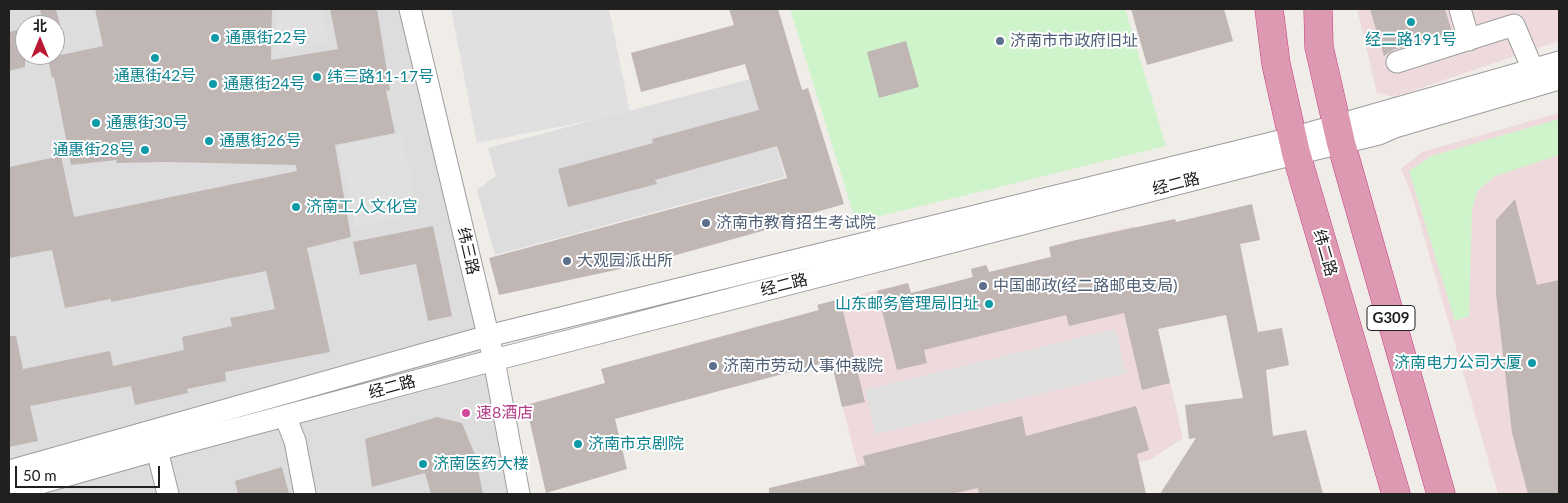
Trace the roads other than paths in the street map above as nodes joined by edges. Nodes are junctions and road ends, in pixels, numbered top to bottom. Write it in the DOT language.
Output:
graph roads {
  1 [pos="410,9"];
  2 [pos="1269,9"];
  3 [pos="1318,9"];
  4 [pos="1460,9"];
  5 [pos="1469,40"];
  6 [pos="1397,62"];
  7 [pos="1559,62"];
  8 [pos="1533,70"];
  9 [pos="1559,79"];
  10 [pos="1339,134"];
  11 [pos="1294,146"];
  12 [pos="488,336"];
  13 [pos="494,360"];
  14 [pos="285,416"];
  15 [pos="157,450"];
  16 [pos="9,471"];
  17 [pos="9,492"];
  18 [pos="168,494"];
  19 [pos="305,494"];
  20 [pos="519,494"];
  21 [pos="1396,494"];
  22 [pos="1441,494"];
  1 -- 12 [label="street, 纬三路"];
  2 -- 11 [label="highway, 纬二路 / G309"];
  3 -- 10 [label="highway, G309"];
  4 -- 5 [label="street"];
  5 -- 6 [label="street"];
  5 -- 8 [label="street"];
  7 -- 8 [label="street, 经二路"];
  8 -- 10 [label="street, 经二路"];
  9 -- 10 [label="street, 经二路"];
  10 -- 11 [label="street, 经二路"];
  10 -- 22 [label="highway, G309"];
  11 -- 12 [label="street, 经二路"];
  11 -- 13 [label="street, 经二路"];
  11 -- 21 [label="highway, 纬二路 / G309"];
  12 -- 13 [label="street, 纬三路"];
  12 -- 16 [label="street, 经二路"];
  13 -- 14 [label="street, 经二路"];
  13 -- 20 [label="street, 纬三路"];
  14 -- 15 [label="street, 经二路"];
  14 -- 19 [label="street"];
  15 -- 17 [label="street, 经二路"];
  15 -- 18 [label="street"];
}
